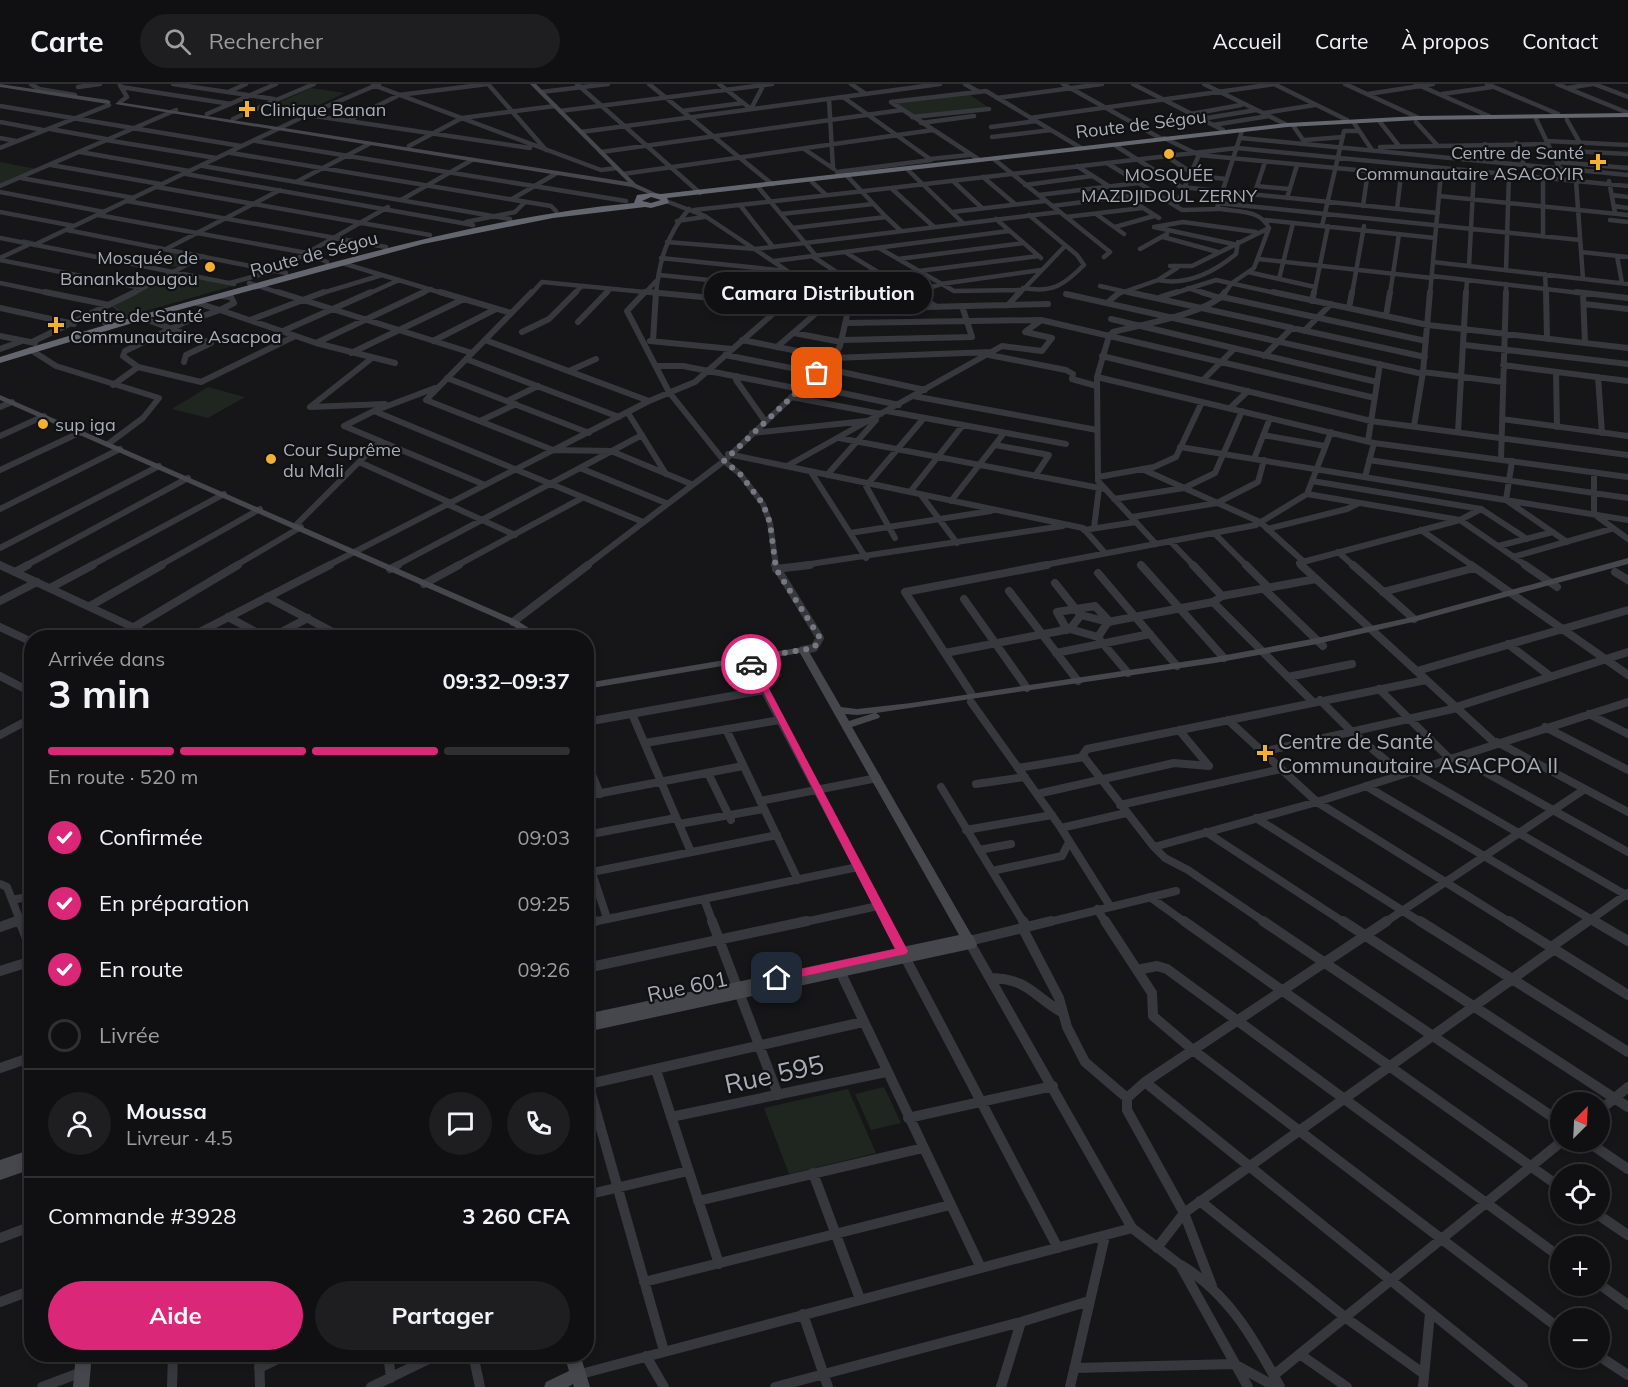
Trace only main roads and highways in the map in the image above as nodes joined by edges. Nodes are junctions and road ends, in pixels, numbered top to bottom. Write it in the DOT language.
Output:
graph roads {
  1 [pos="1628,114"];
  2 [pos="1291,126"];
  3 [pos="1164,138"];
  4 [pos="847,176"];
  5 [pos="662,198"];
  6 [pos="640,200"];
  7 [pos="249,285"];
  8 [pos="34,346"];
  9 [pos="0,359"];
  1 -- 2 [label="highway, Route de Ségou"];
  1 -- 2 [label="highway, Route de Ségou"];
  2 -- 3 [label="highway, Route de Ségou"];
  2 -- 3 [label="highway, Route de Ségou"];
  3 -- 4 [label="highway, Route de Ségou"];
  3 -- 4 [label="highway, Route de Ségou"];
  4 -- 5 [label="highway, Route de Ségou"];
  4 -- 5 [label="highway, Route de Ségou"];
  5 -- 6 [label="highway, Route de Ségou"];
  5 -- 6 [label="highway, Route de Ségou"];
  6 -- 7 [label="highway, Route de Ségou"];
  6 -- 7 [label="highway, Route de Ségou"];
  7 -- 8 [label="highway, Route de Ségou"];
  7 -- 8 [label="highway, Route de Ségou"];
  8 -- 9 [label="highway, Route de Ségou"];
}
